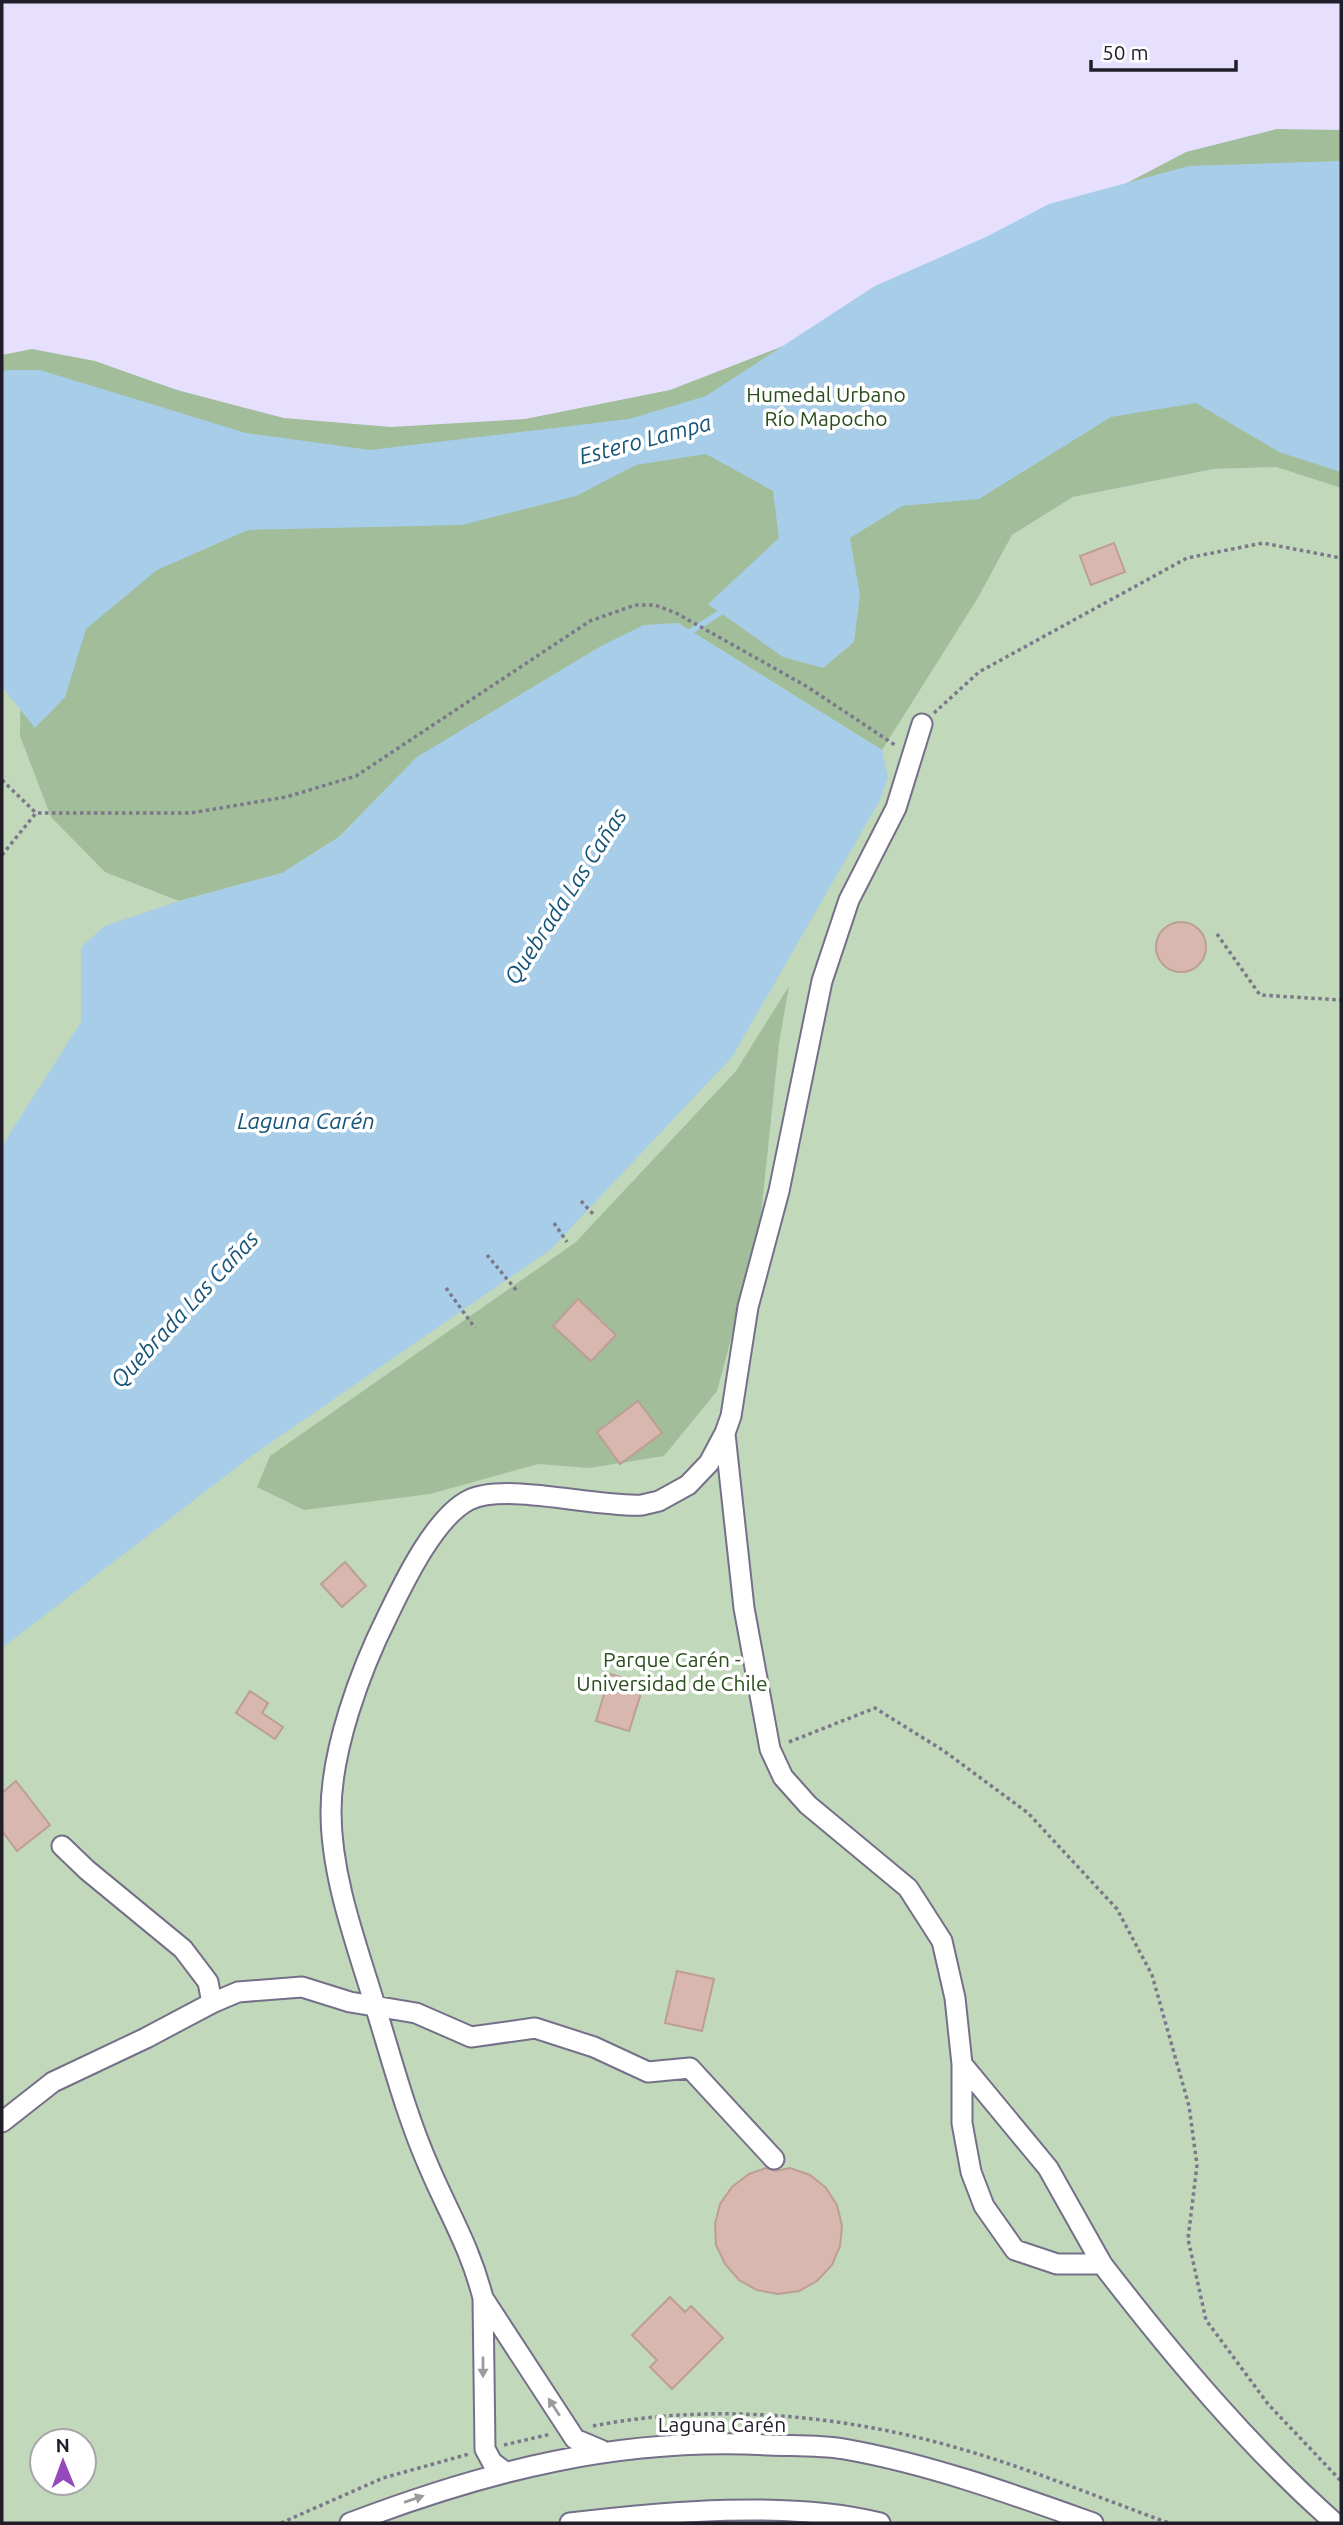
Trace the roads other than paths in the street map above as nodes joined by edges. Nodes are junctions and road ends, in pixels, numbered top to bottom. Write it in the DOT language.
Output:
graph roads {
  1 [pos="922,723"];
  2 [pos="725,1433"];
  3 [pos="62,1846"];
  4 [pos="212,2003"];
  5 [pos="375,2006"];
  6 [pos="962,2064"];
  7 [pos="2,2122"];
  8 [pos="774,2159"];
  9 [pos="1102,2264"];
  10 [pos="483,2298"];
  11 [pos="602,2451"];
  12 [pos="504,2471"];
  13 [pos="350,2523"];
  14 [pos="570,2523"];
  15 [pos="880,2523"];
  16 [pos="1093,2523"];
  17 [pos="1335,2523"];
  1 -- 2 [label="street"];
  2 -- 5 [label="street"];
  2 -- 6 [label="street"];
  3 -- 4 [label="street"];
  4 -- 5 [label="street"];
  4 -- 7 [label="street"];
  5 -- 8 [label="street"];
  5 -- 10 [label="street"];
  6 -- 9 [label="street"];
  6 -- 9 [label="street"];
  9 -- 17 [label="street"];
  11 -- 10 [label="street, one-way"];
  10 -- 12 [label="street, one-way"];
  11 -- 12 [label="street, Laguna Carén"];
  11 -- 16 [label="street, Laguna Carén"];
  13 -- 12 [label="street, Laguna Carén, one-way"];
  14 -- 15 [label="street"];
}
